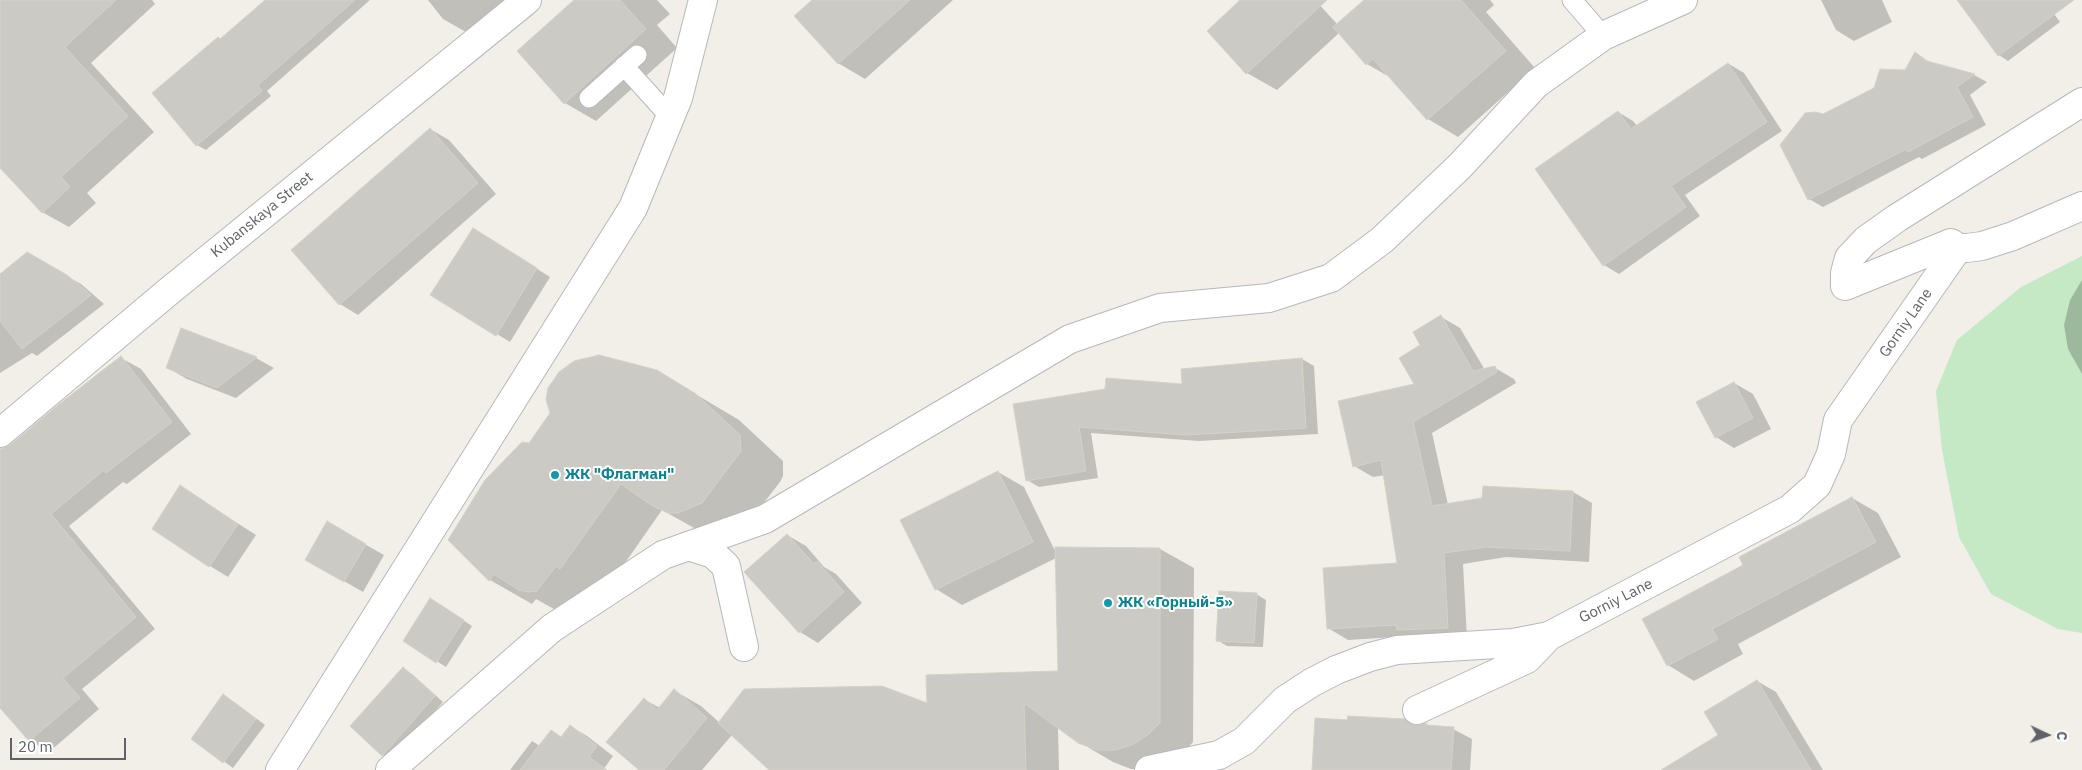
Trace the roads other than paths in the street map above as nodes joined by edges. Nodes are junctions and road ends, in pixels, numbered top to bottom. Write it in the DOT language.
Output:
graph roads {
  1 [pos="527,0"];
  2 [pos="703,0"];
  3 [pos="1572,0"];
  4 [pos="1683,0"];
  5 [pos="1603,36"];
  6 [pos="589,98"];
  7 [pos="2082,102"];
  8 [pos="670,117"];
  9 [pos="2082,206"];
  10 [pos="1958,248"];
  11 [pos="0,433"];
  12 [pos="688,546"];
  13 [pos="1549,636"];
  14 [pos="744,646"];
  15 [pos="1417,710"];
  16 [pos="280,770"];
  17 [pos="390,770"];
  18 [pos="1149,770"];
  1 -- 11 [label="street, Kubanskaya Street"];
  2 -- 8 [label="street"];
  3 -- 5 [label="lane"];
  4 -- 5 [label="street"];
  5 -- 12 [label="street"];
  6 -- 8 [label="lane"];
  7 -- 10 [label="street"];
  8 -- 16 [label="street"];
  9 -- 10 [label="street"];
  10 -- 13 [label="street, Gorniy Lane"];
  12 -- 14 [label="street"];
  12 -- 17 [label="street"];
  13 -- 15 [label="street"];
  13 -- 18 [label="street, Gorniy Lane"];
}
